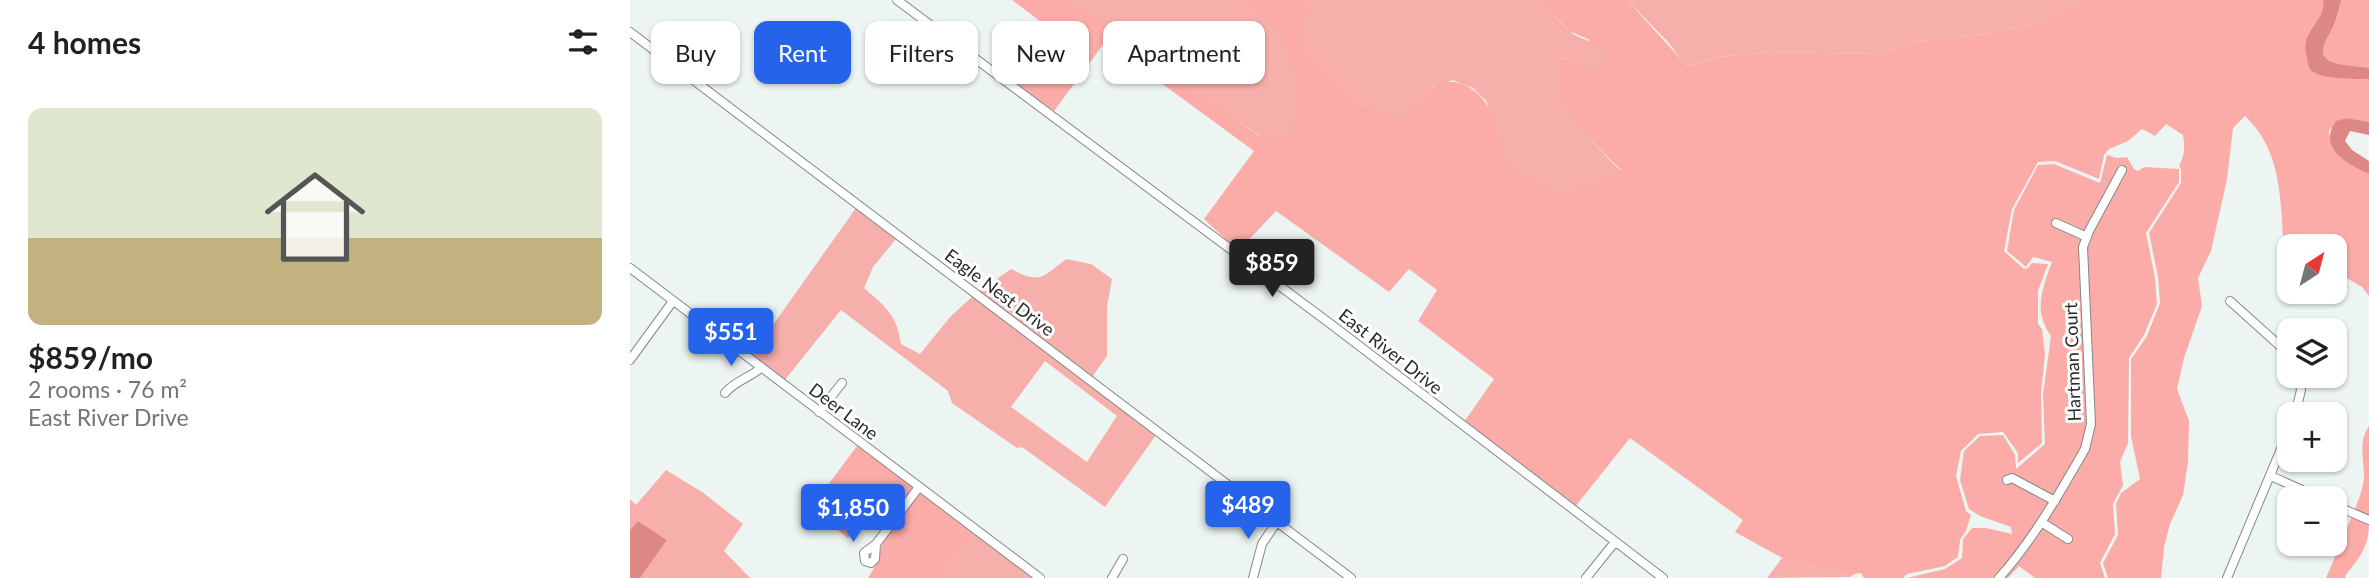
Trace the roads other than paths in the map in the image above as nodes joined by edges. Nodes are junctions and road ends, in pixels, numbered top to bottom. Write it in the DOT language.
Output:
graph roads {
  1 [pos="897,0"];
  2 [pos="630,32"];
  3 [pos="2122,170"];
  4 [pos="2056,223"];
  5 [pos="2087,237"];
  6 [pos="630,268"];
  7 [pos="673,301"];
  8 [pos="2231,301"];
  9 [pos="2277,343"];
  10 [pos="630,359"];
  11 [pos="761,368"];
  12 [pos="842,383"];
  13 [pos="725,393"];
  14 [pos="818,412"];
  15 [pos="2277,461"];
  16 [pos="2271,476"];
  17 [pos="2007,480"];
  18 [pos="2293,486"];
  19 [pos="919,487"];
  20 [pos="2054,501"];
  21 [pos="2347,511"];
  22 [pos="2369,520"];
  23 [pos="2041,522"];
  24 [pos="1276,523"];
  25 [pos="2068,539"];
  26 [pos="1615,542"];
  27 [pos="876,544"];
  28 [pos="1122,559"];
  29 [pos="1040,578"];
  30 [pos="1112,578"];
  31 [pos="1253,578"];
  32 [pos="1352,578"];
  33 [pos="1586,578"];
  34 [pos="1663,578"];
  35 [pos="1999,578"];
  36 [pos="2227,578"];
  1 -- 26 [label="street, East River Drive"];
  2 -- 24 [label="street, Eagle Nest Drive"];
  3 -- 5 [label="street, Hartman Court"];
  4 -- 5 [label="street"];
  5 -- 20 [label="street, Hartman Court"];
  6 -- 7 [label="street, Deer Lane"];
  7 -- 10 [label="street"];
  7 -- 11 [label="street, Deer Lane"];
  8 -- 9 [label="street"];
  11 -- 13 [label="street"];
  11 -- 14 [label="street, Deer Lane"];
  12 -- 14 [label="street"];
  14 -- 19 [label="street, Deer Lane"];
  15 -- 16 [label="street"];
  16 -- 18 [label="street"];
  16 -- 36 [label="street"];
  17 -- 20 [label="street"];
  19 -- 27 [label="street"];
  19 -- 29 [label="street, Deer Lane"];
  20 -- 23 [label="street, Hartman Court"];
  21 -- 22 [label="street"];
  23 -- 25 [label="street"];
  23 -- 35 [label="street, Hartman Court"];
  24 -- 31 [label="street"];
  24 -- 32 [label="street, Eagle Nest Drive"];
  26 -- 33 [label="street"];
  26 -- 34 [label="street, East River Drive"];
  28 -- 30 [label="street"];
}
